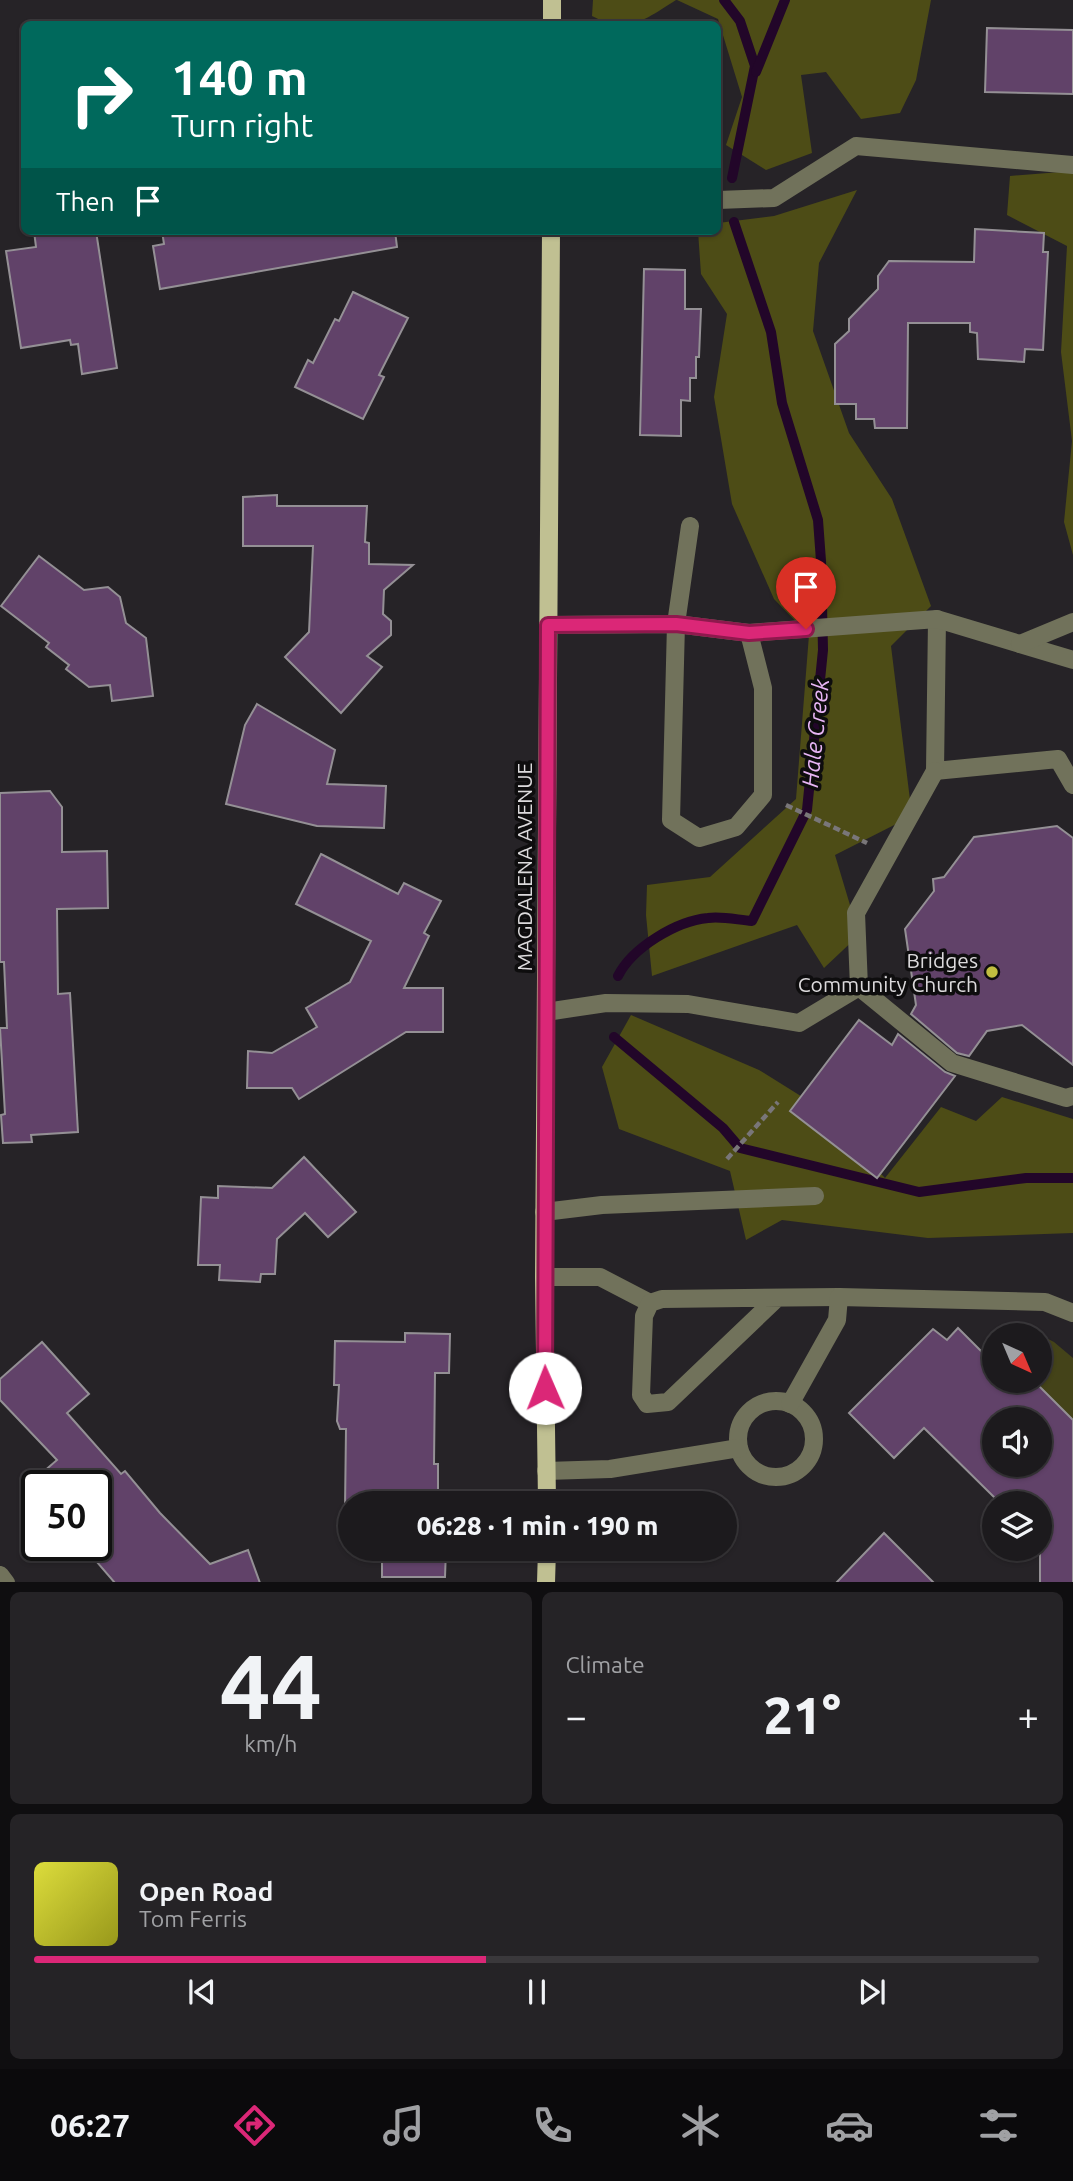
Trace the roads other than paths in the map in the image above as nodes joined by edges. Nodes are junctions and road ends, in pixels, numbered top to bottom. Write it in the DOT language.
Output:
graph roads {
  1 [pos="552,0"];
  2 [pos="552,21"];
  3 [pos="1073,164"];
  4 [pos="721,200"];
  5 [pos="551,235"];
  6 [pos="690,526"];
  7 [pos="937,620"];
  8 [pos="1073,622"];
  9 [pos="676,624"];
  10 [pos="548,625"];
  11 [pos="749,633"];
  12 [pos="1020,644"];
  13 [pos="1073,660"];
  14 [pos="1065,757"];
  15 [pos="935,771"];
  16 [pos="1073,785"];
  17 [pos="859,987"];
  18 [pos="545,1012"];
  19 [pos="1073,1096"];
  20 [pos="816,1196"];
  21 [pos="544,1212"];
  22 [pos="544,1277"];
  23 [pos="839,1297"];
  24 [pos="776,1298"];
  25 [pos="650,1303"];
  26 [pos="1073,1313"];
  27 [pos="790,1404"];
  28 [pos="739,1448"];
  29 [pos="546,1471"];
  30 [pos="547,1491"];
  31 [pos="547,1561"];
  32 [pos="546,1582"];
  1 -- 2 [label="main road"];
  3 -- 4 [label="street"];
  5 -- 10 [label="main road, MAGDALENA AVENUE"];
  6 -- 9 [label="street"];
  7 -- 11 [label="street"];
  7 -- 12 [label="street"];
  7 -- 15 [label="street"];
  8 -- 12 [label="street"];
  9 -- 10 [label="street"];
  9 -- 11 [label="street"];
  9 -- 11 [label="street"];
  10 -- 18 [label="main road, MAGDALENA AVENUE"];
  12 -- 13 [label="street"];
  14 -- 15 [label="street"];
  14 -- 16 [label="street"];
  15 -- 17 [label="street"];
  17 -- 18 [label="street"];
  17 -- 19 [label="street"];
  18 -- 21 [label="main road, MAGDALENA AVENUE"];
  20 -- 21 [label="street"];
  21 -- 22 [label="main road, MAGDALENA AVENUE"];
  22 -- 25 [label="street"];
  22 -- 29 [label="main road, MAGDALENA AVENUE"];
  23 -- 24 [label="street"];
  23 -- 26 [label="street"];
  23 -- 27 [label="street"];
  24 -- 25 [label="street"];
  24 -- 25 [label="street"];
  27 -- 28 [label="street"];
  27 -- 28 [label="street"];
  28 -- 29 [label="street"];
  29 -- 30 [label="main road, MAGDALENA AVENUE"];
  31 -- 32 [label="main road"];
}
